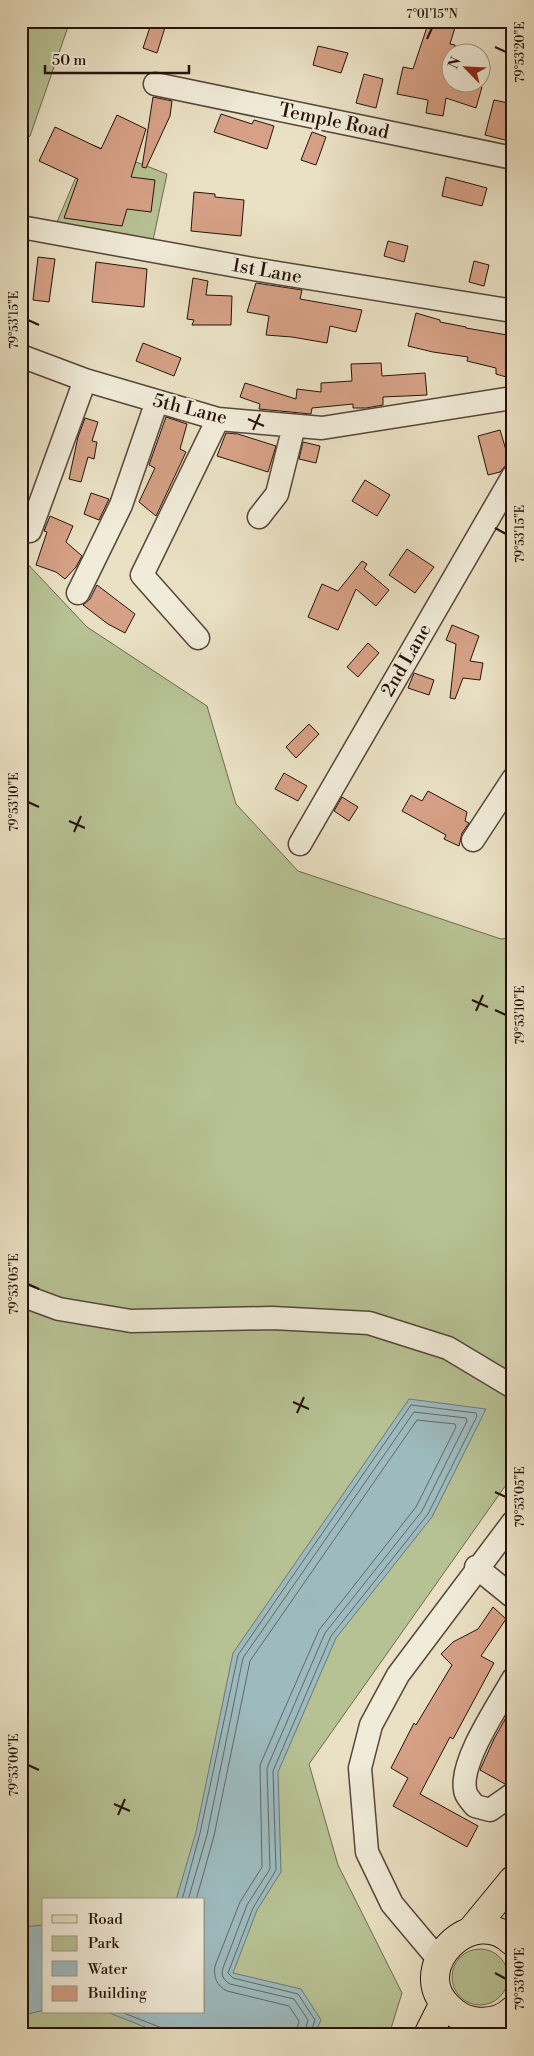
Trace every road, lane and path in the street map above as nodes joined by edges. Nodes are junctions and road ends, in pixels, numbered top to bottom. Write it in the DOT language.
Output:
graph roads {
  1 [pos="155,84"];
  2 [pos="513,158"];
  3 [pos="21,226"];
  4 [pos="513,311"];
  5 [pos="21,356"];
  6 [pos="85,380"];
  7 [pos="513,398"];
  8 [pos="156,401"];
  9 [pos="218,418"];
  10 [pos="294,426"];
  11 [pos="513,476"];
  12 [pos="259,517"];
  13 [pos="30,531"];
  14 [pos="78,593"];
  15 [pos="198,638"];
  16 [pos="513,780"];
  17 [pos="473,840"];
  18 [pos="300,844"];
  19 [pos="21,1295"];
  20 [pos="513,1387"];
  21 [pos="513,1522"];
  22 [pos="476,1568"];
  23 [pos="513,1597"];
  24 [pos="513,1679"];
  25 [pos="513,1794"];
  26 [pos="513,1880"];
  27 [pos="471,1932"];
  28 [pos="513,1942"];
  29 [pos="439,1960"];
  30 [pos="444,2003"];
  31 [pos="513,2010"];
  32 [pos="478,2029"];
  33 [pos="428,2035"];
  1 -- 2 [label="street, Temple Road"];
  3 -- 4 [label="street, 1st Lane"];
  5 -- 6 [label="street, 5th Lane"];
  6 -- 8 [label="street, 5th Lane"];
  6 -- 13 [label="street"];
  7 -- 10 [label="street, 5th Lane"];
  8 -- 9 [label="street, 5th Lane"];
  8 -- 14 [label="street"];
  9 -- 10 [label="street, 5th Lane"];
  9 -- 15 [label="street"];
  10 -- 12 [label="street"];
  11 -- 18 [label="street, 2nd Lane"];
  16 -- 17 [label="street"];
  19 -- 20 [label="street"];
  21 -- 22 [label="street"];
  22 -- 23 [label="street"];
  22 -- 29 [label="street"];
  24 -- 25 [label="street"];
  26 -- 27 [label="main road"];
  27 -- 28 [label="main road"];
  27 -- 29 [label="main road"];
  29 -- 30 [label="main road"];
  30 -- 32 [label="main road"];
  30 -- 33 [label="main road"];
  31 -- 32 [label="main road"];
}
